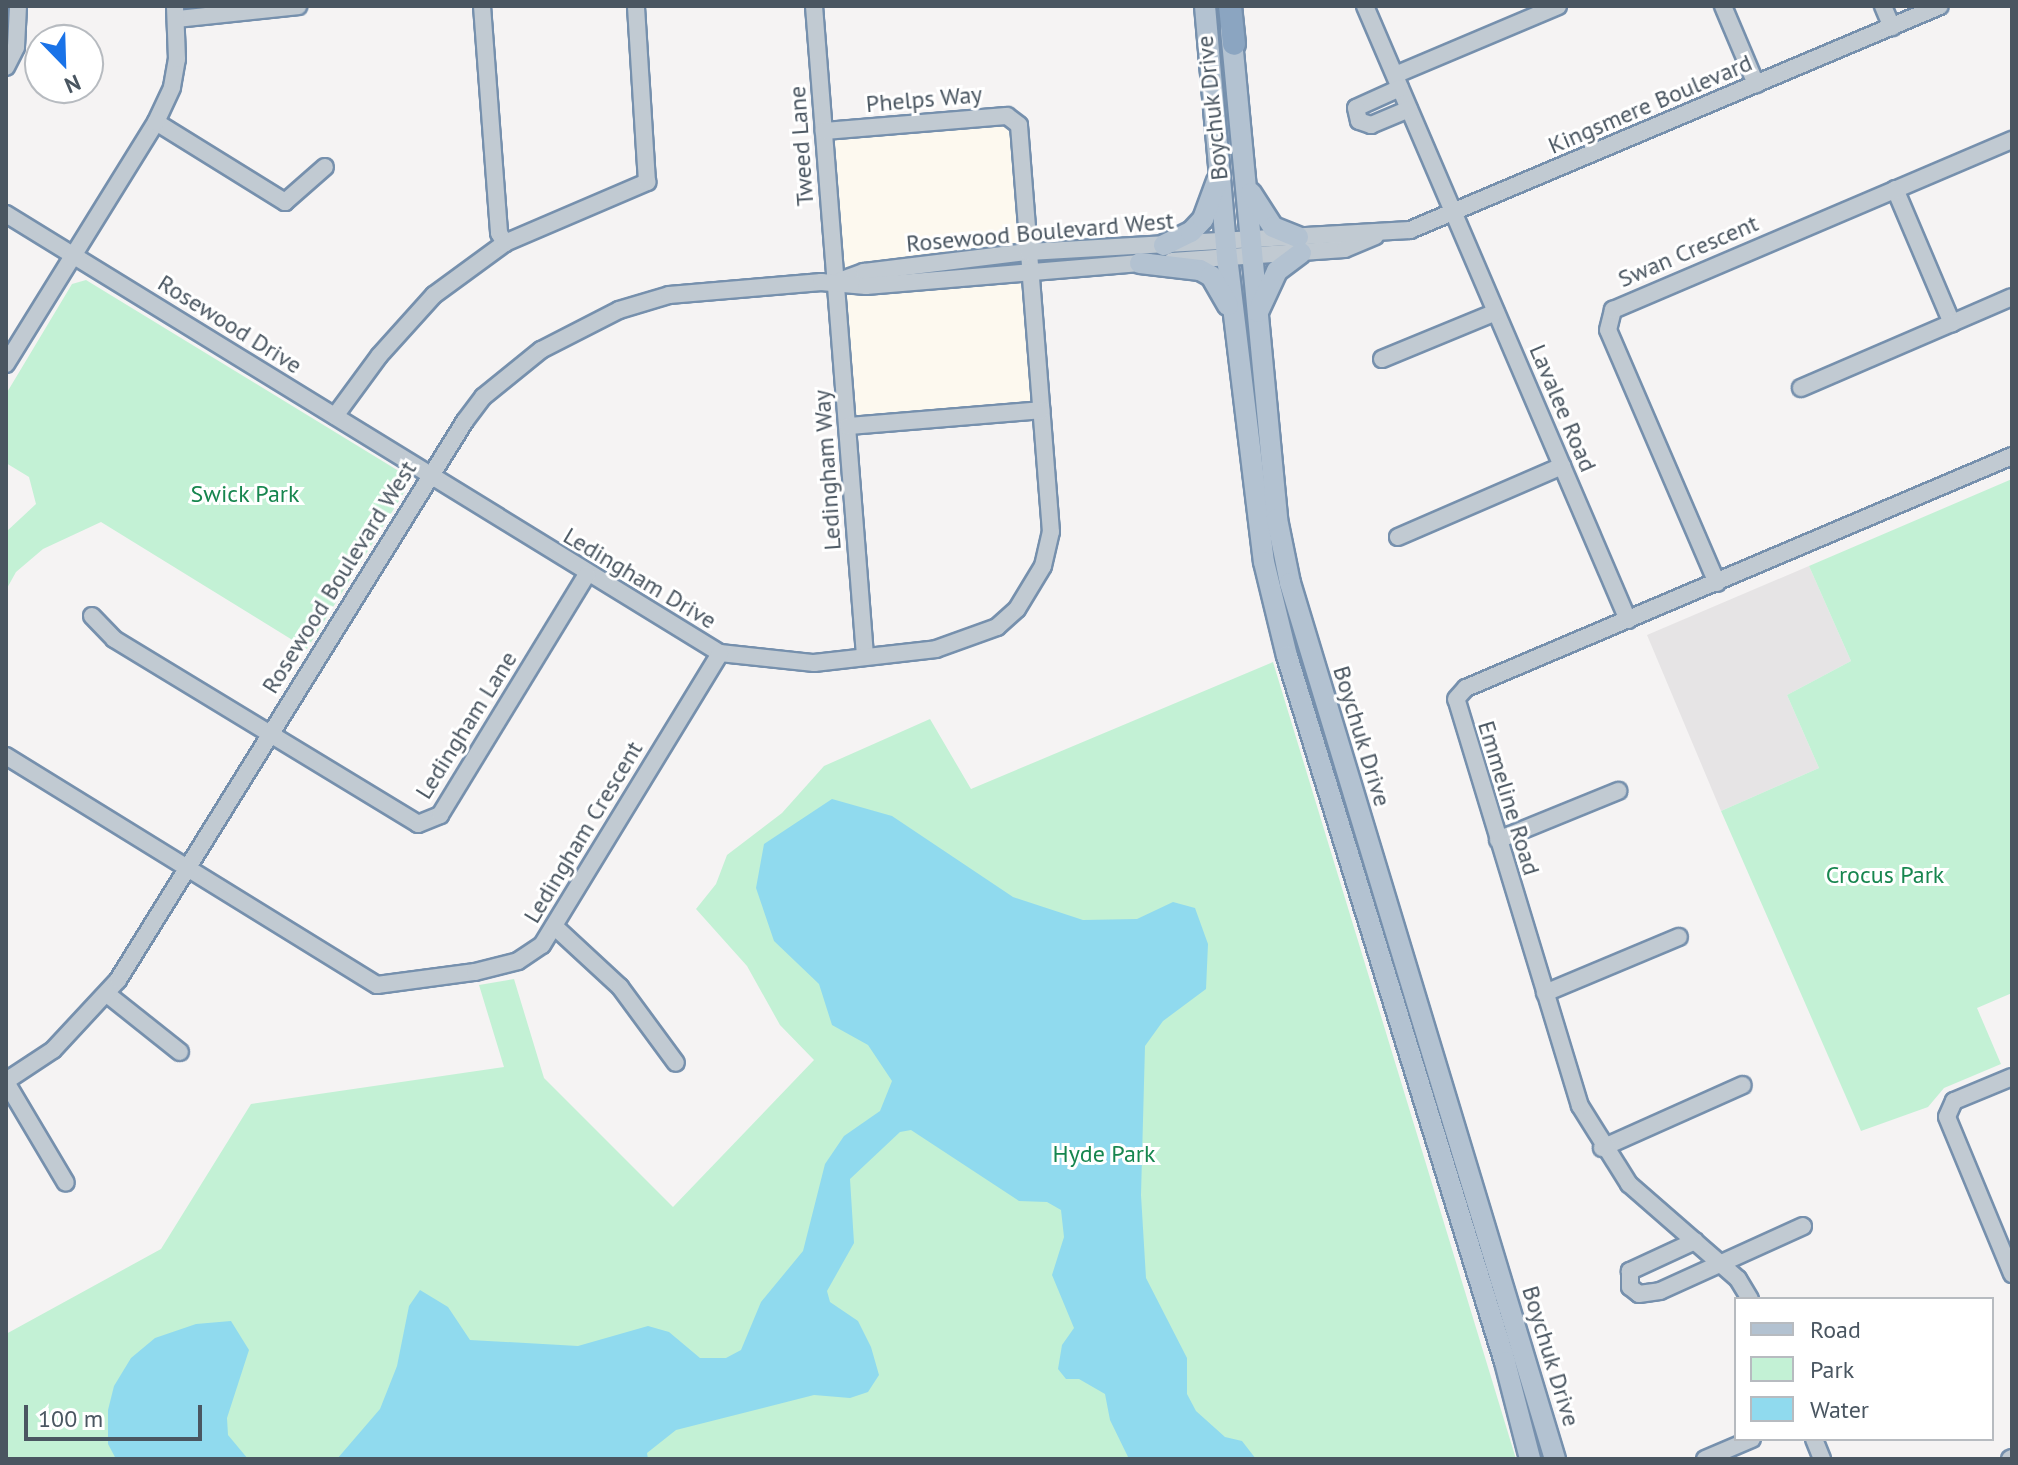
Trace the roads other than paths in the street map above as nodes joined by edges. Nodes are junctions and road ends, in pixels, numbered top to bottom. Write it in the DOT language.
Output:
graph roads {
  1 [pos="18,6"];
  2 [pos="298,6"];
  3 [pos="482,6"];
  4 [pos="636,6"];
  5 [pos="814,6"];
  6 [pos="1205,6"];
  7 [pos="1228,6"];
  8 [pos="1365,6"];
  9 [pos="1558,6"];
  10 [pos="1723,6"];
  11 [pos="1883,6"];
  12 [pos="1940,6"];
  13 [pos="176,12"];
  14 [pos="1892,27"];
  15 [pos="1234,44"];
  16 [pos="6,67"];
  17 [pos="1398,81"];
  18 [pos="1756,84"];
  19 [pos="1409,109"];
  20 [pos="156,122"];
  21 [pos="824,131"];
  22 [pos="2012,140"];
  23 [pos="1243,161"];
  24 [pos="1221,165"];
  25 [pos="325,167"];
  26 [pos="1895,189"];
  27 [pos="6,214"];
  28 [pos="1454,215"];
  29 [pos="505,243"];
  30 [pos="1164,245"];
  31 [pos="1300,245"];
  32 [pos="1250,248"];
  33 [pos="1226,249"];
  34 [pos="1028,252"];
  35 [pos="74,255"];
  36 [pos="1140,263"];
  37 [pos="1031,272"];
  38 [pos="835,282"];
  39 [pos="2012,297"];
  40 [pos="1496,312"];
  41 [pos="1256,315"];
  42 [pos="1233,317"];
  43 [pos="1952,323"];
  44 [pos="1382,359"];
  45 [pos="6,364"];
  46 [pos="1801,388"];
  47 [pos="1041,410"];
  48 [pos="335,416"];
  49 [pos="848,426"];
  50 [pos="2012,456"];
  51 [pos="1562,466"];
  52 [pos="429,475"];
  53 [pos="1398,537"];
  54 [pos="587,574"];
  55 [pos="1717,583"];
  56 [pos="92,616"];
  57 [pos="1628,620"];
  58 [pos="720,653"];
  59 [pos="865,655"];
  60 [pos="269,735"];
  61 [pos="6,756"];
  62 [pos="1618,791"];
  63 [pos="1498,840"];
  64 [pos="189,867"];
  65 [pos="554,926"];
  66 [pos="1679,937"];
  67 [pos="1545,993"];
  68 [pos="107,994"];
  69 [pos="180,1052"];
  70 [pos="676,1063"];
  71 [pos="2012,1077"];
  72 [pos="6,1082"];
  73 [pos="1743,1085"];
  74 [pos="1602,1148"];
  75 [pos="66,1183"];
  76 [pos="1803,1226"];
  77 [pos="1695,1241"];
  78 [pos="1722,1264"];
  79 [pos="2012,1274"];
  80 [pos="1748,1297"];
  81 [pos="1747,1441"];
  82 [pos="1530,1459"];
  83 [pos="1555,1459"];
  84 [pos="1705,1459"];
  1 -- 16 [label="street"];
  2 -- 13 [label="street"];
  3 -- 29 [label="street"];
  4 -- 29 [label="street"];
  5 -- 21 [label="street, Tweed Lane"];
  6 -- 24 [label="main road, Boychuk Drive"];
  7 -- 15 [label="highway"];
  8 -- 17 [label="street, Lavalee Road"];
  9 -- 17 [label="street"];
  10 -- 18 [label="street"];
  11 -- 14 [label="street"];
  12 -- 14 [label="street, Kingsmere Boulevard"];
  13 -- 20 [label="street"];
  14 -- 18 [label="street, Kingsmere Boulevard"];
  15 -- 23 [label="main road, Boychuk Drive"];
  17 -- 19 [label="street, Lavalee Road"];
  17 -- 19 [label="street"];
  18 -- 28 [label="street, Kingsmere Boulevard"];
  19 -- 28 [label="street, Lavalee Road"];
  20 -- 25 [label="street"];
  20 -- 35 [label="street"];
  21 -- 34 [label="street, Phelps Way"];
  21 -- 38 [label="street, Tweed Lane"];
  22 -- 26 [label="street, Swan Crescent"];
  23 -- 31 [label="main road"];
  23 -- 32 [label="main road, Boychuk Drive"];
  24 -- 30 [label="main road"];
  24 -- 33 [label="main road, Boychuk Drive"];
  26 -- 43 [label="street"];
  26 -- 55 [label="street, Swan Crescent"];
  27 -- 35 [label="street, Rosewood Drive"];
  28 -- 31 [label="street, Kingsmere Boulevard"];
  28 -- 40 [label="street, Lavalee Road"];
  29 -- 48 [label="street"];
  30 -- 33 [label="street, Rosewood Boulevard West"];
  30 -- 34 [label="street, Rosewood Boulevard West"];
  31 -- 32 [label="street, Kingsmere Boulevard"];
  31 -- 41 [label="main road"];
  32 -- 33 [label="street, Rosewood Boulevard West"];
  32 -- 41 [label="main road, Boychuk Drive"];
  33 -- 36 [label="street, Rosewood Boulevard West"];
  33 -- 42 [label="main road, Boychuk Drive"];
  34 -- 37 [label="street, Phelps Way"];
  34 -- 38 [label="street, Rosewood Boulevard West"];
  35 -- 45 [label="street"];
  35 -- 48 [label="street, Rosewood Drive"];
  36 -- 37 [label="street, Rosewood Boulevard West"];
  36 -- 42 [label="main road"];
  37 -- 38 [label="street, Rosewood Boulevard West"];
  37 -- 47 [label="street, Ledingham Drive"];
  38 -- 49 [label="street, Ledingham Way"];
  38 -- 52 [label="street, Rosewood Boulevard West"];
  39 -- 43 [label="street"];
  40 -- 44 [label="street"];
  40 -- 51 [label="street, Lavalee Road"];
  41 -- 83 [label="main road, Boychuk Drive"];
  42 -- 82 [label="main road, Boychuk Drive"];
  43 -- 46 [label="street"];
  47 -- 49 [label="street"];
  47 -- 59 [label="street, Ledingham Drive"];
  48 -- 52 [label="street, Rosewood Drive"];
  49 -- 59 [label="street, Ledingham Way"];
  50 -- 55 [label="street, Emmeline Road"];
  51 -- 53 [label="street"];
  51 -- 57 [label="street, Lavalee Road"];
  52 -- 54 [label="street, Ledingham Drive"];
  52 -- 60 [label="street, Rosewood Boulevard West"];
  54 -- 58 [label="street, Ledingham Drive"];
  54 -- 60 [label="street, Ledingham Lane"];
  55 -- 57 [label="street, Emmeline Road"];
  56 -- 60 [label="street"];
  57 -- 63 [label="street, Emmeline Road"];
  58 -- 59 [label="street, Ledingham Drive"];
  58 -- 65 [label="street, Ledingham Crescent"];
  60 -- 64 [label="street, Rosewood Boulevard West"];
  61 -- 64 [label="street, Ledingham Crescent"];
  62 -- 63 [label="street"];
  63 -- 67 [label="street, Emmeline Road"];
  64 -- 65 [label="street, Ledingham Crescent"];
  64 -- 68 [label="street, Rosewood Boulevard West"];
  65 -- 70 [label="street"];
  66 -- 67 [label="street"];
  67 -- 74 [label="street, Emmeline Road"];
  68 -- 69 [label="street"];
  68 -- 72 [label="street, Rosewood Boulevard West"];
  71 -- 79 [label="street"];
  72 -- 75 [label="street"];
  73 -- 74 [label="street"];
  74 -- 77 [label="street, Emmeline Road"];
  76 -- 78 [label="street"];
  77 -- 78 [label="street, Emmeline Road"];
  77 -- 78 [label="street"];
  78 -- 80 [label="street, Emmeline Road"];
  81 -- 84 [label="street"];
}
